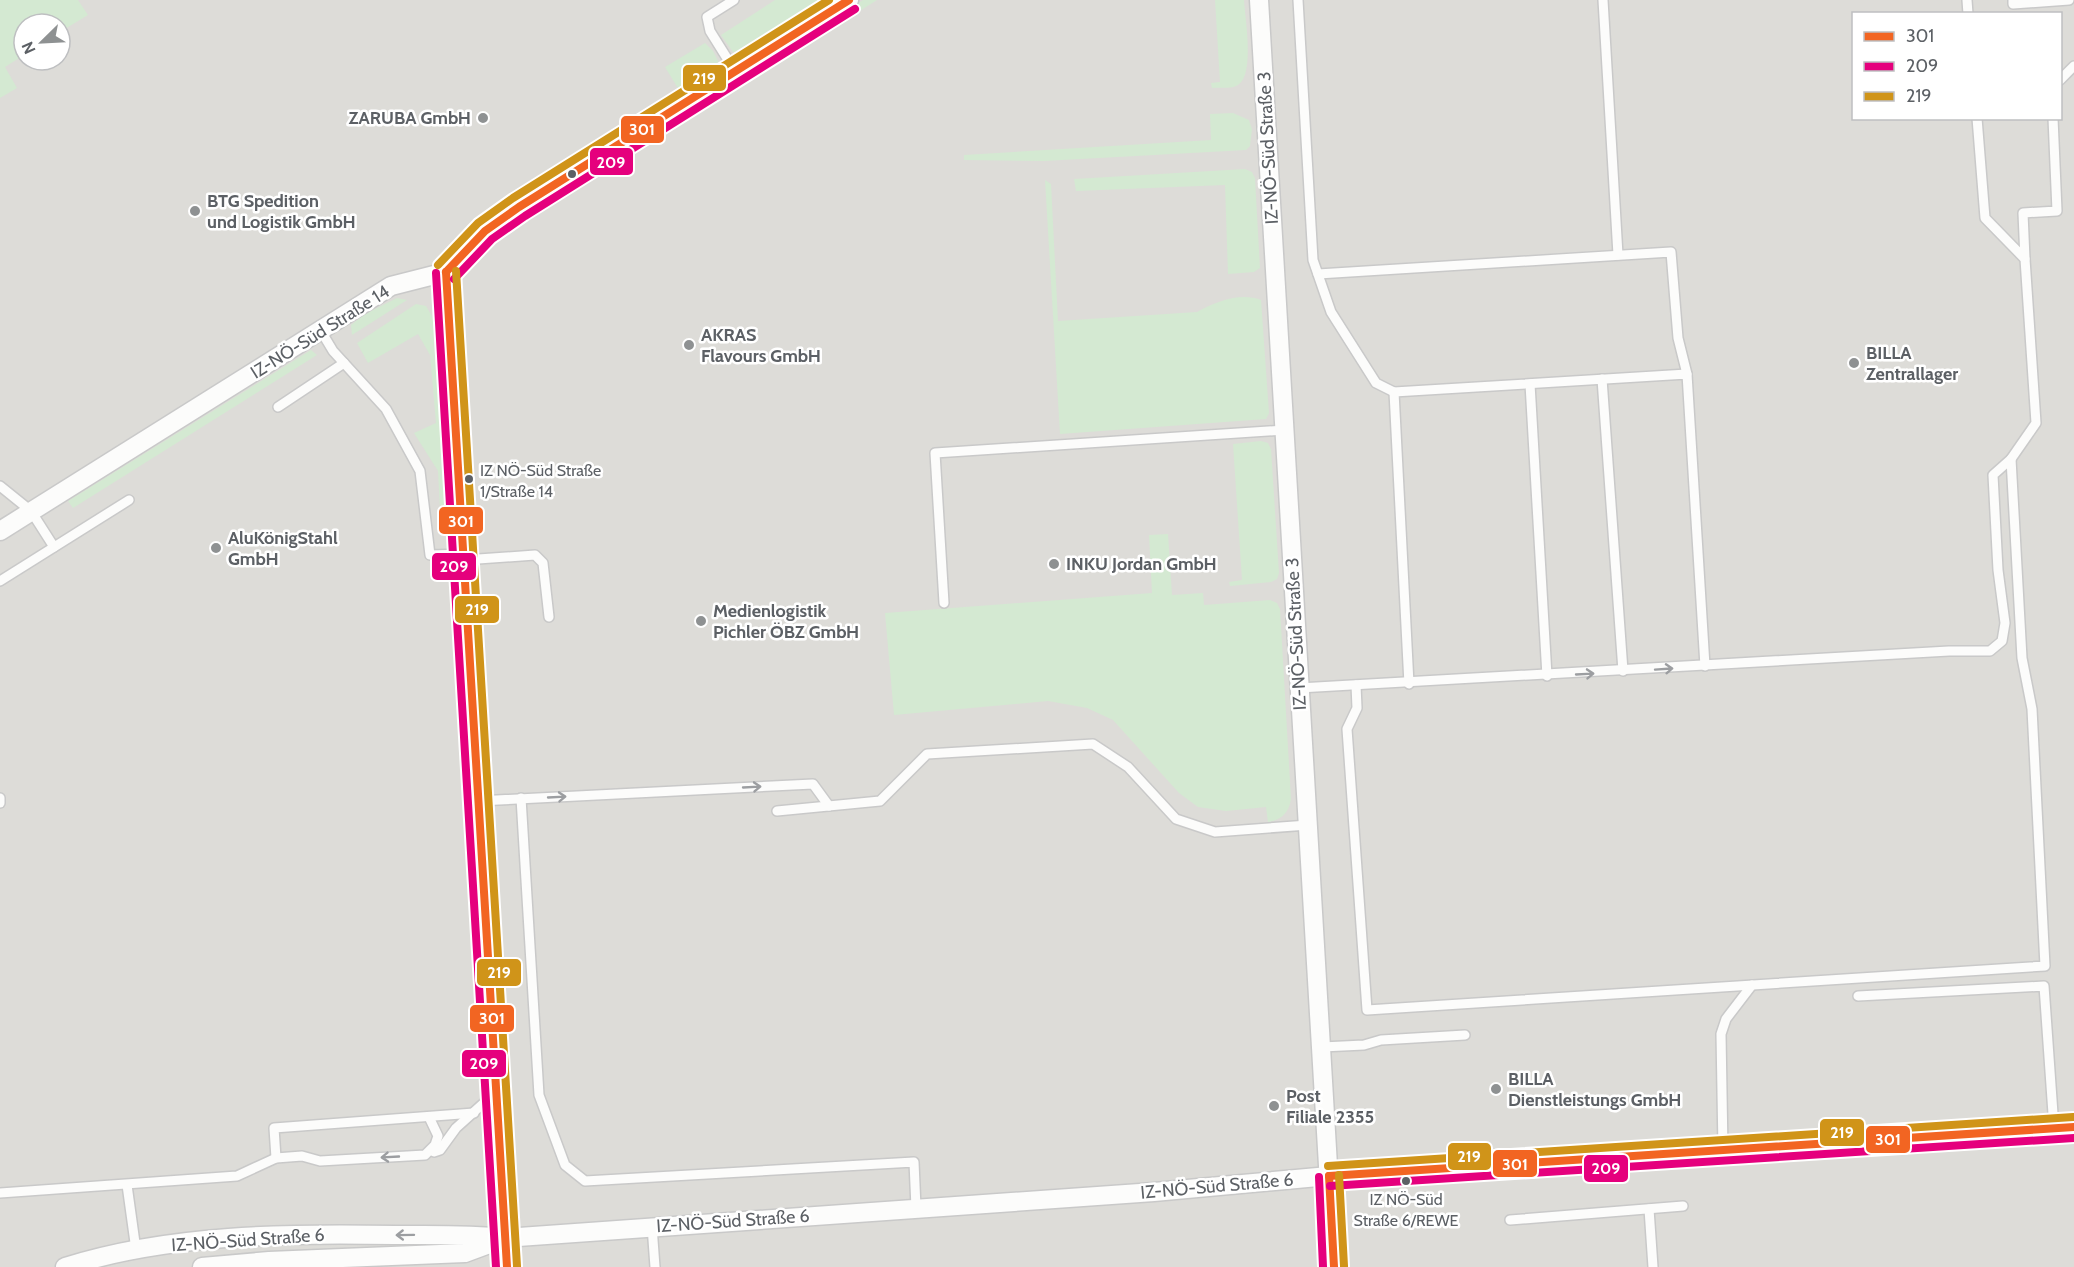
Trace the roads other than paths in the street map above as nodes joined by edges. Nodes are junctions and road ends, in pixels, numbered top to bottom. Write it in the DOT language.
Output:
graph roads {
  1 [pos="734,0"];
  2 [pos="849,0"];
  3 [pos="1259,0"];
  4 [pos="1298,0"];
  5 [pos="1603,0"];
  6 [pos="2013,0"];
  7 [pos="2069,0"];
  8 [pos="2074,66"];
  9 [pos="735,71"];
  10 [pos="2062,79"];
  11 [pos="1977,120"];
  12 [pos="2053,120"];
  13 [pos="1618,255"];
  14 [pos="2025,260"];
  15 [pos="446,272"];
  16 [pos="1318,274"];
  17 [pos="321,331"];
  18 [pos="344,363"];
  19 [pos="1687,374"];
  20 [pos="1602,379"];
  21 [pos="1530,384"];
  22 [pos="1394,392"];
  23 [pos="278,407"];
  24 [pos="1284,430"];
  25 [pos="2011,459"];
  26 [pos="0,486"];
  27 [pos="129,500"];
  28 [pos="31,512"];
  29 [pos="0,531"];
  30 [pos="54,547"];
  31 [pos="464,557"];
  32 [pos="0,581"];
  33 [pos="944,603"];
  34 [pos="549,617"];
  35 [pos="1705,666"];
  36 [pos="1623,671"];
  37 [pos="1547,676"];
  38 [pos="1409,684"];
  39 [pos="1356,685"];
  40 [pos="1299,688"];
  41 [pos="0,798"];
  42 [pos="521,798"];
  43 [pos="478,801"];
  44 [pos="0,803"];
  45 [pos="829,806"];
  46 [pos="777,811"];
  47 [pos="1308,825"];
  48 [pos="1752,985"];
  49 [pos="1858,996"];
  50 [pos="1465,1035"];
  51 [pos="1322,1047"];
  52 [pos="496,1092"];
  53 [pos="474,1113"];
  54 [pos="429,1117"];
  55 [pos="2074,1127"];
  56 [pos="2054,1128"];
  57 [pos="1723,1149"];
  58 [pos="425,1155"];
  59 [pos="276,1158"];
  60 [pos="1329,1176"];
  61 [pos="127,1185"];
  62 [pos="0,1193"];
  63 [pos="1683,1206"];
  64 [pos="916,1208"];
  65 [pos="1649,1209"];
  66 [pos="1510,1220"];
  67 [pos="652,1226"];
  68 [pos="505,1238"];
  69 [pos="136,1250"];
  70 [pos="65,1267"];
  71 [pos="202,1267"];
  72 [pos="507,1267"];
  73 [pos="655,1267"];
  74 [pos="1334,1267"];
  75 [pos="1653,1267"];
  1 -- 9 [label="lane"];
  2 -- 9 [label="street"];
  3 -- 24 [label="street, IZ-NÖ-Süd Straße 3"];
  4 -- 16 [label="lane"];
  5 -- 13 [label="lane"];
  6 -- 7 [label="lane"];
  8 -- 10 [label="lane"];
  9 -- 15 [label="street"];
  11 -- 14 [label="lane"];
  12 -- 14 [label="lane"];
  13 -- 16 [label="lane"];
  13 -- 19 [label="lane"];
  14 -- 25 [label="lane"];
  15 -- 17 [label="street, IZ-NÖ-Süd Straße 14"];
  15 -- 31 [label="street"];
  16 -- 22 [label="lane"];
  17 -- 18 [label="lane"];
  17 -- 28 [label="street, IZ-NÖ-Süd Straße 14"];
  18 -- 23 [label="lane"];
  18 -- 31 [label="lane"];
  19 -- 20 [label="lane"];
  19 -- 35 [label="lane"];
  20 -- 21 [label="lane"];
  20 -- 36 [label="lane"];
  21 -- 22 [label="lane"];
  21 -- 37 [label="lane"];
  22 -- 38 [label="lane"];
  24 -- 33 [label="lane"];
  24 -- 40 [label="street, IZ-NÖ-Süd Straße 3"];
  25 -- 35 [label="lane"];
  25 -- 48 [label="lane"];
  26 -- 28 [label="lane"];
  27 -- 30 [label="lane"];
  28 -- 29 [label="street, IZ-NÖ-Süd Straße 14"];
  28 -- 30 [label="lane"];
  30 -- 32 [label="lane"];
  31 -- 34 [label="lane"];
  31 -- 43 [label="street"];
  36 -- 35 [label="lane, one-way"];
  37 -- 36 [label="lane, one-way"];
  37 -- 38 [label="lane"];
  38 -- 39 [label="lane"];
  39 -- 40 [label="lane"];
  39 -- 48 [label="lane"];
  40 -- 47 [label="street, IZ-NÖ-Süd Straße 3"];
  41 -- 44 [label="lane"];
  42 -- 43 [label="lane"];
  42 -- 45 [label="lane, one-way"];
  42 -- 64 [label="lane"];
  43 -- 52 [label="street"];
  45 -- 46 [label="lane"];
  45 -- 47 [label="lane"];
  47 -- 51 [label="street, IZ-NÖ-Süd Straße 3"];
  48 -- 57 [label="lane"];
  49 -- 56 [label="lane"];
  50 -- 51 [label="lane"];
  51 -- 60 [label="street, IZ-NÖ-Süd Straße 3"];
  52 -- 53 [label="lane"];
  52 -- 68 [label="street"];
  53 -- 54 [label="lane"];
  53 -- 58 [label="lane"];
  54 -- 58 [label="lane"];
  54 -- 59 [label="lane"];
  55 -- 56 [label="street, IZ-NÖ-Süd Straße 6"];
  56 -- 57 [label="street, IZ-NÖ-Süd Straße 6"];
  57 -- 60 [label="street, IZ-NÖ-Süd Straße 6"];
  58 -- 59 [label="lane, one-way"];
  59 -- 61 [label="lane"];
  60 -- 64 [label="street, IZ-NÖ-Süd Straße 6"];
  60 -- 74 [label="street, IZ-NÖ-Süd Straße 3"];
  61 -- 62 [label="lane"];
  61 -- 69 [label="lane"];
  63 -- 65 [label="lane"];
  64 -- 67 [label="street, IZ-NÖ-Süd Straße 6"];
  65 -- 66 [label="lane"];
  65 -- 75 [label="lane"];
  67 -- 68 [label="street, IZ-NÖ-Süd Straße 6"];
  67 -- 73 [label="lane"];
  68 -- 69 [label="street, IZ-NÖ-Süd Straße 6, one-way"];
  68 -- 71 [label="street, IZ-NÖ-Süd Straße 6"];
  68 -- 72 [label="street"];
  69 -- 70 [label="street, IZ-NÖ-Süd Straße 6"];
}
